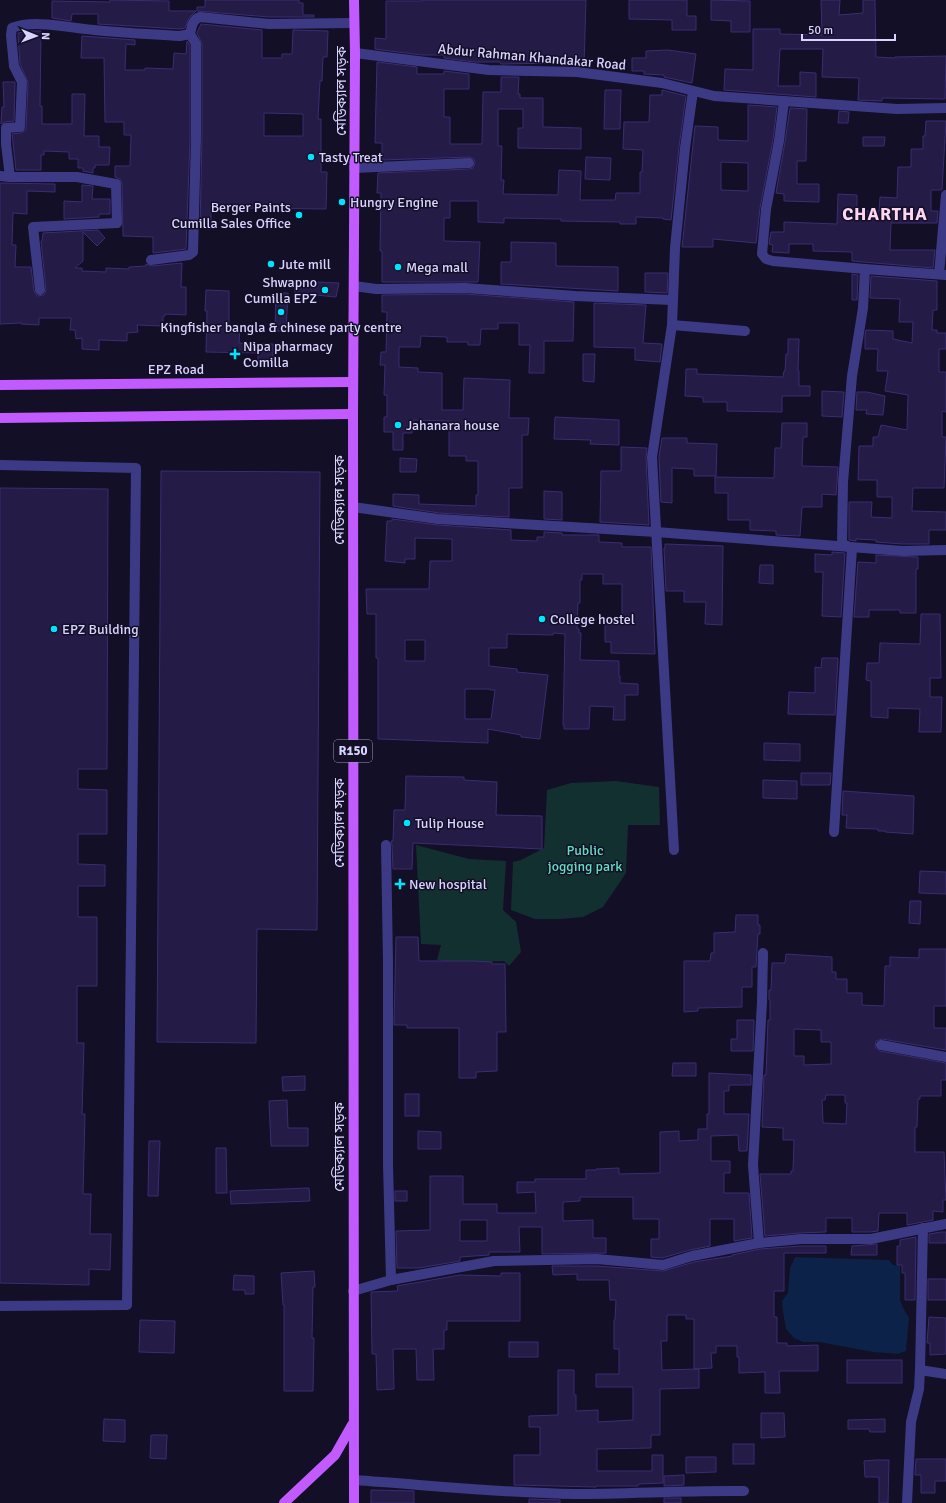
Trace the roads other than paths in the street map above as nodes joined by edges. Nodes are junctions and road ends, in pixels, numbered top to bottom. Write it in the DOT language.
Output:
graph roads {
  1 [pos="354,0"];
  2 [pos="354,23"];
  3 [pos="190,34"];
  4 [pos="355,53"];
  5 [pos="693,91"];
  6 [pos="784,101"];
  7 [pos="946,108"];
  8 [pos="469,163"];
  9 [pos="354,168"];
  10 [pos="5,176"];
  11 [pos="946,195"];
  12 [pos="945,219"];
  13 [pos="151,260"];
  14 [pos="865,269"];
  15 [pos="943,275"];
  16 [pos="354,286"];
  17 [pos="40,290"];
  18 [pos="672,300"];
  19 [pos="672,325"];
  20 [pos="745,331"];
  21 [pos="353,382"];
  22 [pos="0,384"];
  23 [pos="352,414"];
  24 [pos="0,418"];
  25 [pos="0,465"];
  26 [pos="353,508"];
  27 [pos="656,532"];
  28 [pos="852,548"];
  29 [pos="946,550"];
  30 [pos="834,832"];
  31 [pos="386,845"];
  32 [pos="674,850"];
  33 [pos="763,953"];
  34 [pos="881,1045"];
  35 [pos="946,1057"];
  36 [pos="946,1224"];
  37 [pos="923,1228"];
  38 [pos="759,1243"];
  39 [pos="391,1280"];
  40 [pos="353,1291"];
  41 [pos="0,1306"];
  42 [pos="920,1370"];
  43 [pos="946,1374"];
  44 [pos="353,1423"];
  45 [pos="354,1480"];
  46 [pos="744,1491"];
  47 [pos="284,1503"];
  48 [pos="354,1503"];
  49 [pos="907,1503"];
  1 -- 2 [label="main road, মেডিক্যাল সড়ক / R150"];
  2 -- 3 [label="street"];
  2 -- 4 [label="main road, মেডিক্যাল সড়ক / R150"];
  3 -- 10 [label="street"];
  3 -- 13 [label="street"];
  4 -- 5 [label="street, Abdur Rahman Khandakar Road"];
  4 -- 9 [label="main road, মেডিক্যাল সড়ক / R150"];
  5 -- 6 [label="street, Abdur Rahman Khandakar Road"];
  5 -- 18 [label="street"];
  6 -- 7 [label="street, Abdur Rahman Khandakar Road"];
  6 -- 14 [label="street"];
  8 -- 9 [label="street"];
  9 -- 16 [label="main road, মেডিক্যাল সড়ক / R150"];
  10 -- 17 [label="street"];
  11 -- 12 [label="street"];
  12 -- 15 [label="street"];
  14 -- 15 [label="street"];
  14 -- 28 [label="street"];
  16 -- 18 [label="street"];
  16 -- 21 [label="main road, মেডিক্যাল সড়ক / R150"];
  18 -- 19 [label="street"];
  19 -- 20 [label="street"];
  19 -- 27 [label="street"];
  21 -- 22 [label="main road, EPZ Road"];
  21 -- 23 [label="main road, মেডিক্যাল সড়ক / R150"];
  23 -- 24 [label="main road"];
  23 -- 26 [label="main road, মেডিক্যাল সড়ক / R150"];
  25 -- 41 [label="street"];
  26 -- 27 [label="street"];
  26 -- 40 [label="main road, মেডিক্যাল সড়ক / R150"];
  27 -- 28 [label="street"];
  27 -- 32 [label="street"];
  28 -- 29 [label="street"];
  28 -- 30 [label="street"];
  31 -- 39 [label="street"];
  33 -- 38 [label="street"];
  34 -- 35 [label="street"];
  36 -- 37 [label="street"];
  37 -- 38 [label="street"];
  37 -- 42 [label="street"];
  38 -- 39 [label="street"];
  39 -- 40 [label="street"];
  40 -- 44 [label="main road, মেডিক্যাল সড়ক / R150"];
  42 -- 43 [label="street"];
  42 -- 49 [label="street"];
  44 -- 45 [label="main road, মেডিক্যাল সড়ক / R150"];
  44 -- 47 [label="main road"];
  45 -- 46 [label="street"];
  45 -- 48 [label="main road, মেডিক্যাল সড়ক / R150"];
}
